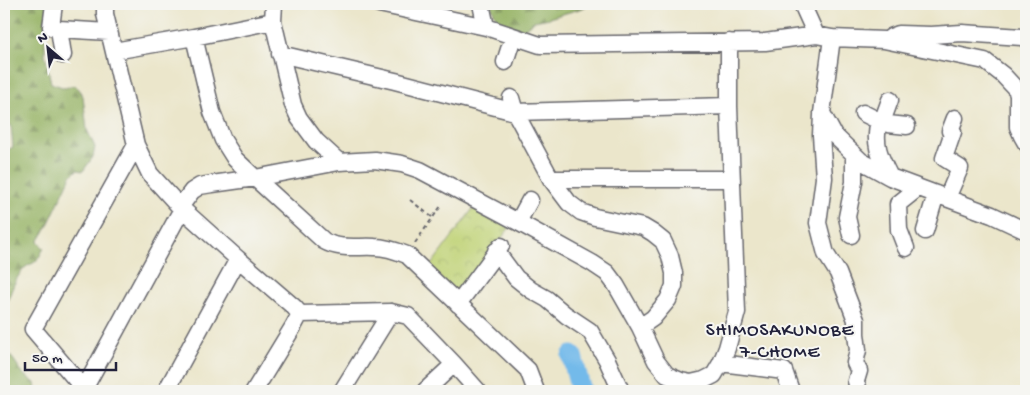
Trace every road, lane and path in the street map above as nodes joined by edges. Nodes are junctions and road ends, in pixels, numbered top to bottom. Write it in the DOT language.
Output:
graph roads {
  1 [pos="54,4"];
  2 [pos="105,4"];
  3 [pos="274,4"];
  4 [pos="379,4"];
  5 [pos="481,4"];
  6 [pos="802,4"];
  7 [pos="272,21"];
  8 [pos="486,28"];
  9 [pos="59,29"];
  10 [pos="109,32"];
  11 [pos="194,37"];
  12 [pos="513,37"];
  13 [pos="824,37"];
  14 [pos="1026,39"];
  15 [pos="884,40"];
  16 [pos="729,42"];
  17 [pos="114,50"];
  18 [pos="280,54"];
  19 [pos="63,56"];
  20 [pos="505,62"];
  21 [pos="890,100"];
  22 [pos="513,105"];
  23 [pos="729,106"];
  24 [pos="822,113"];
  25 [pos="863,113"];
  26 [pos="955,118"];
  27 [pos="880,122"];
  28 [pos="907,126"];
  29 [pos="1026,143"];
  30 [pos="136,145"];
  31 [pos="854,154"];
  32 [pos="340,162"];
  33 [pos="890,177"];
  34 [pos="255,178"];
  35 [pos="551,179"];
  36 [pos="732,179"];
  37 [pos="918,188"];
  38 [pos="941,196"];
  39 [pos="410,200"];
  40 [pos="530,200"];
  41 [pos="442,206"];
  42 [pos="181,208"];
  43 [pos="433,218"];
  44 [pos="518,222"];
  45 [pos="925,231"];
  46 [pos="1026,231"];
  47 [pos="850,235"];
  48 [pos="906,248"];
  49 [pos="407,255"];
  50 [pos="238,259"];
  51 [pos="458,304"];
  52 [pos="392,312"];
  53 [pos="300,314"];
  54 [pos="640,327"];
  55 [pos="721,363"];
  56 [pos="454,364"];
  57 [pos="349,388"];
  58 [pos="84,390"];
  59 [pos="166,391"];
  60 [pos="254,391"];
  61 [pos="425,391"];
  62 [pos="478,391"];
  63 [pos="536,391"];
  64 [pos="621,391"];
  65 [pos="791,391"];
  66 [pos="859,391"];
  1 -- 9 [label="street"];
  2 -- 10 [label="street"];
  3 -- 7 [label="street"];
  4 -- 8 [label="street"];
  5 -- 8 [label="street"];
  6 -- 13 [label="street"];
  7 -- 11 [label="street"];
  7 -- 18 [label="street"];
  8 -- 12 [label="street"];
  9 -- 10 [label="street"];
  9 -- 19 [label="street"];
  10 -- 17 [label="street"];
  11 -- 17 [label="street"];
  11 -- 34 [label="street"];
  12 -- 16 [label="street"];
  12 -- 20 [label="street"];
  13 -- 15 [label="street"];
  13 -- 16 [label="street"];
  13 -- 24 [label="street"];
  14 -- 15 [label="street"];
  15 -- 29 [label="street"];
  16 -- 23 [label="street"];
  17 -- 30 [label="street"];
  18 -- 22 [label="street"];
  18 -- 32 [label="street"];
  21 -- 27 [label="street"];
  22 -- 23 [label="street"];
  22 -- 35 [label="street"];
  23 -- 36 [label="street"];
  24 -- 31 [label="street"];
  24 -- 66 [label="street"];
  25 -- 27 [label="street"];
  26 -- 38 [label="street"];
  27 -- 28 [label="street"];
  27 -- 33 [label="street"];
  30 -- 42 [label="street"];
  30 -- 58 [label="street"];
  31 -- 33 [label="street"];
  31 -- 47 [label="street"];
  32 -- 34 [label="street"];
  32 -- 44 [label="street"];
  33 -- 37 [label="street"];
  34 -- 42 [label="street"];
  34 -- 49 [label="street"];
  35 -- 36 [label="street"];
  35 -- 54 [label="street"];
  36 -- 55 [label="street"];
  37 -- 38 [label="street"];
  37 -- 48 [label="street"];
  38 -- 45 [label="street"];
  38 -- 46 [label="street"];
  39 -- 43 [label="path"];
  40 -- 44 [label="street"];
  41 -- 43 [label="path"];
  42 -- 50 [label="street"];
  42 -- 58 [label="street"];
  43 -- 49 [label="path"];
  44 -- 54 [label="street"];
  49 -- 51 [label="street"];
  50 -- 53 [label="street"];
  50 -- 59 [label="street"];
  51 -- 63 [label="street"];
  51 -- 64 [label="street"];
  52 -- 53 [label="street"];
  52 -- 56 [label="street"];
  52 -- 57 [label="street"];
  53 -- 60 [label="street"];
  54 -- 55 [label="street"];
  55 -- 65 [label="street"];
  56 -- 61 [label="street"];
  56 -- 62 [label="street"];
}
